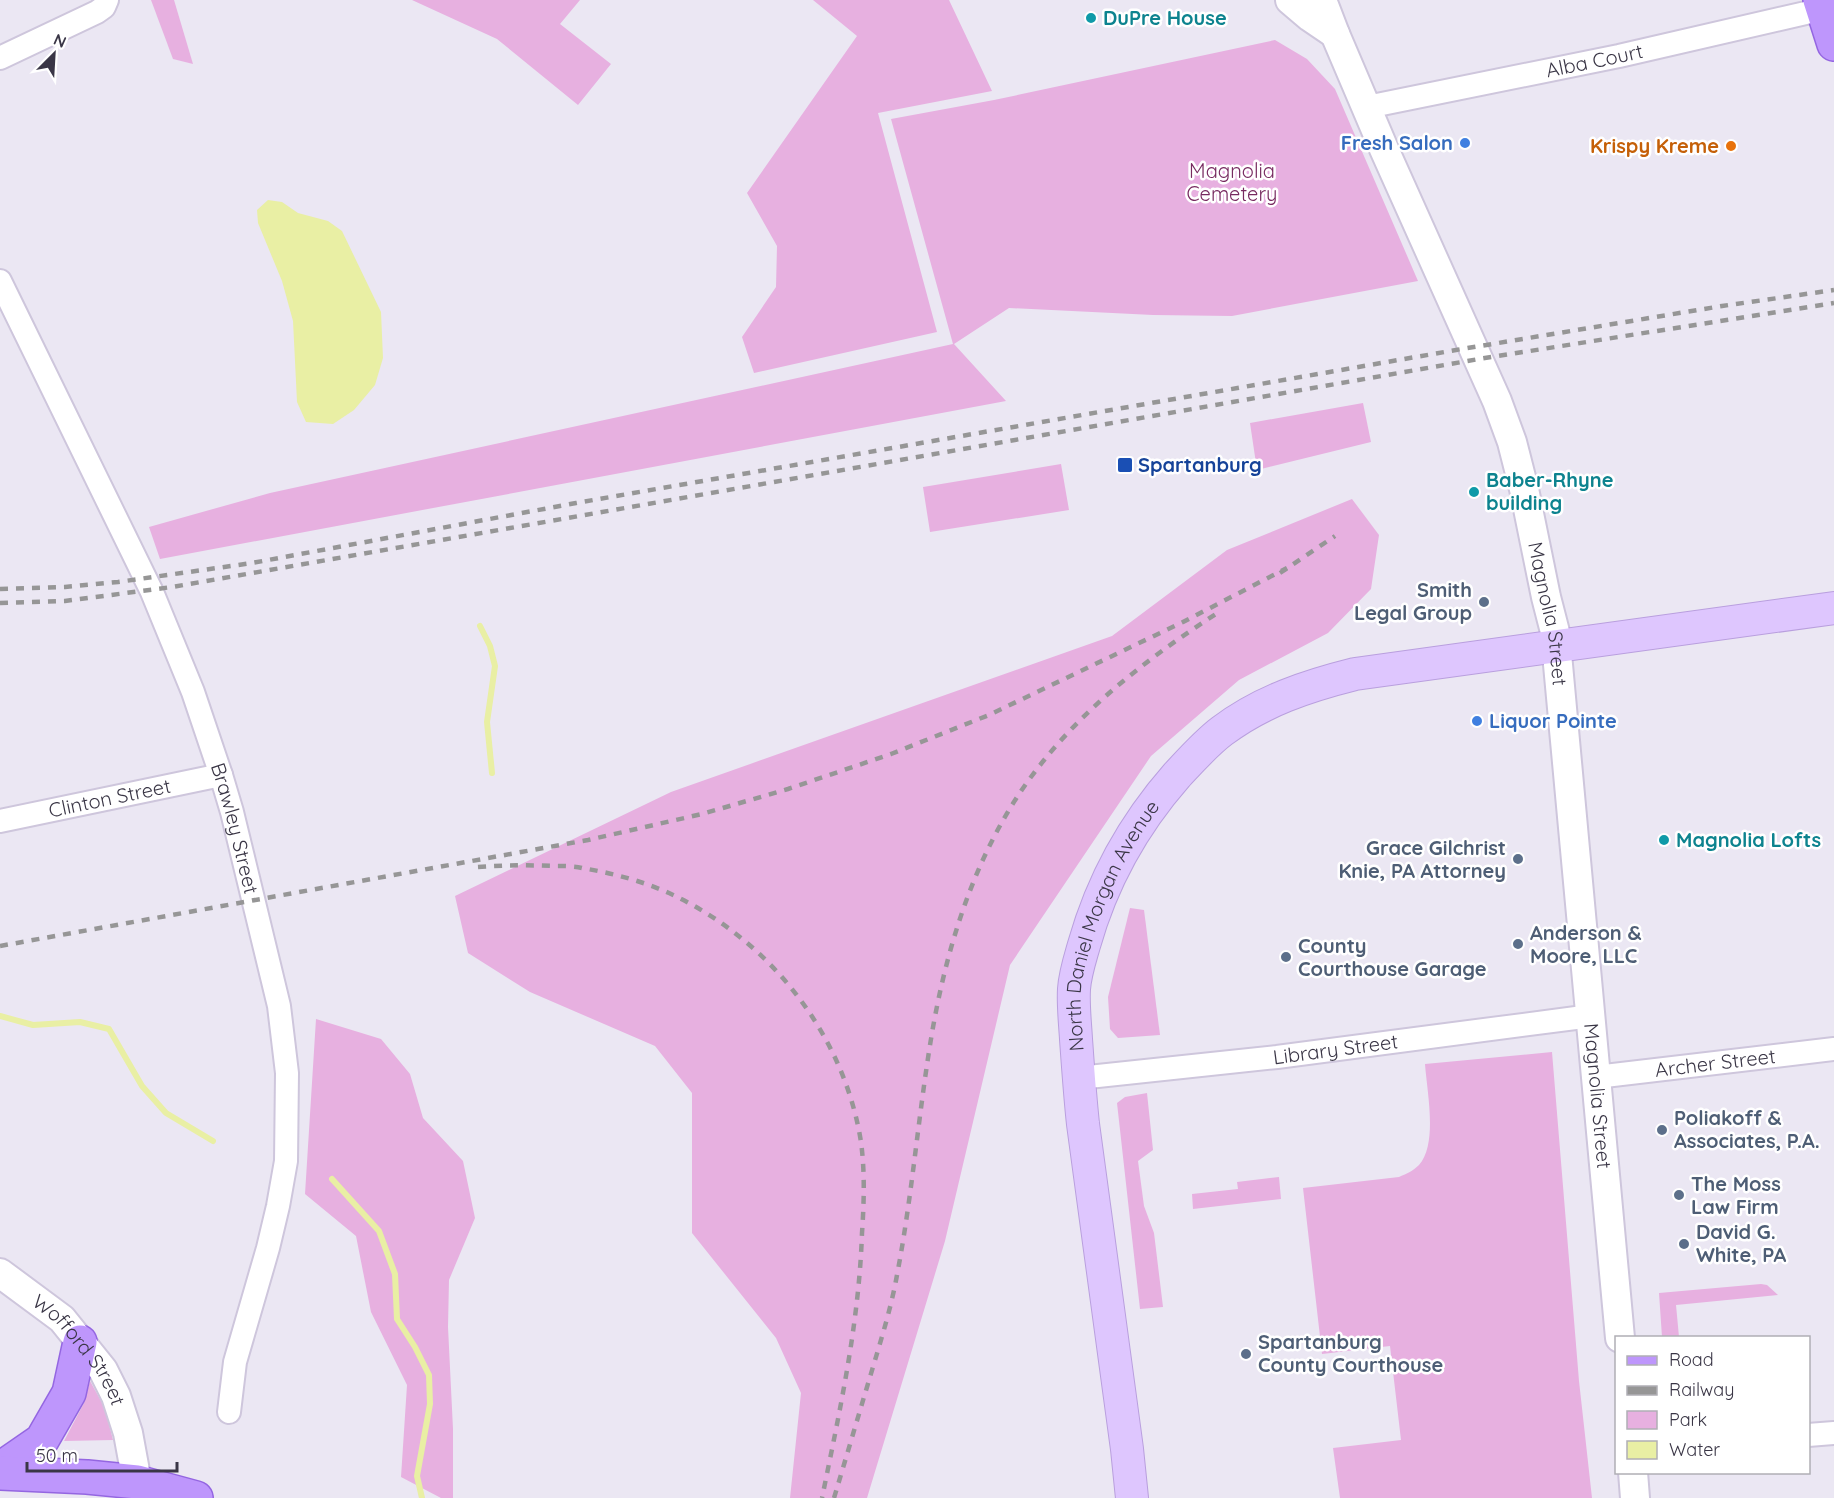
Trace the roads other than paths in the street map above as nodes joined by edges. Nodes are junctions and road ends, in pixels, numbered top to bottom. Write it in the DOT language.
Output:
graph roads {
  1 [pos="107,0"];
  2 [pos="1290,0"];
  3 [pos="1322,0"];
  4 [pos="1821,4"];
  5 [pos="1335,34"];
  6 [pos="1834,44"];
  7 [pos="0,58"];
  8 [pos="1367,107"];
  9 [pos="0,281"];
  10 [pos="1834,608"];
  11 [pos="1557,646"];
  12 [pos="221,775"];
  13 [pos="0,821"];
  14 [pos="1591,1016"];
  15 [pos="1834,1050"];
  16 [pos="1596,1077"];
  17 [pos="1079,1078"];
  18 [pos="0,1273"];
  19 [pos="1620,1336"];
  20 [pos="80,1342"];
  21 [pos="230,1412"];
  22 [pos="1834,1433"];
  23 [pos="1810,1435"];
  24 [pos="0,1471"];
  25 [pos="1633,1474"];
  26 [pos="137,1482"];
  27 [pos="196,1498"];
  28 [pos="1132,1498"];
  29 [pos="1635,1498"];
  1 -- 7 [label="street"];
  2 -- 5 [label="street"];
  3 -- 5 [label="street, Magnolia Street"];
  4 -- 6 [label="main road"];
  4 -- 8 [label="street, Alba Court"];
  5 -- 8 [label="street, Magnolia Street"];
  8 -- 11 [label="street, Magnolia Street"];
  9 -- 12 [label="street, Brawley Street"];
  10 -- 11 [label="main road, North Daniel Morgan Avenue"];
  11 -- 14 [label="street, Magnolia Street"];
  11 -- 17 [label="main road, North Daniel Morgan Avenue"];
  12 -- 13 [label="street, Clinton Street"];
  12 -- 21 [label="street, Brawley Street"];
  14 -- 16 [label="street, Magnolia Street"];
  14 -- 17 [label="street, Library Street"];
  15 -- 16 [label="street, Archer Street"];
  16 -- 19 [label="street, Magnolia Street"];
  17 -- 28 [label="main road, North Daniel Morgan Avenue"];
  18 -- 20 [label="street, Wofford Street"];
  20 -- 24 [label="main road"];
  20 -- 26 [label="street, Wofford Street"];
  22 -- 23 [label="street"];
  24 -- 26 [label="main road"];
  25 -- 29 [label="street"];
  26 -- 27 [label="main road"];
}
